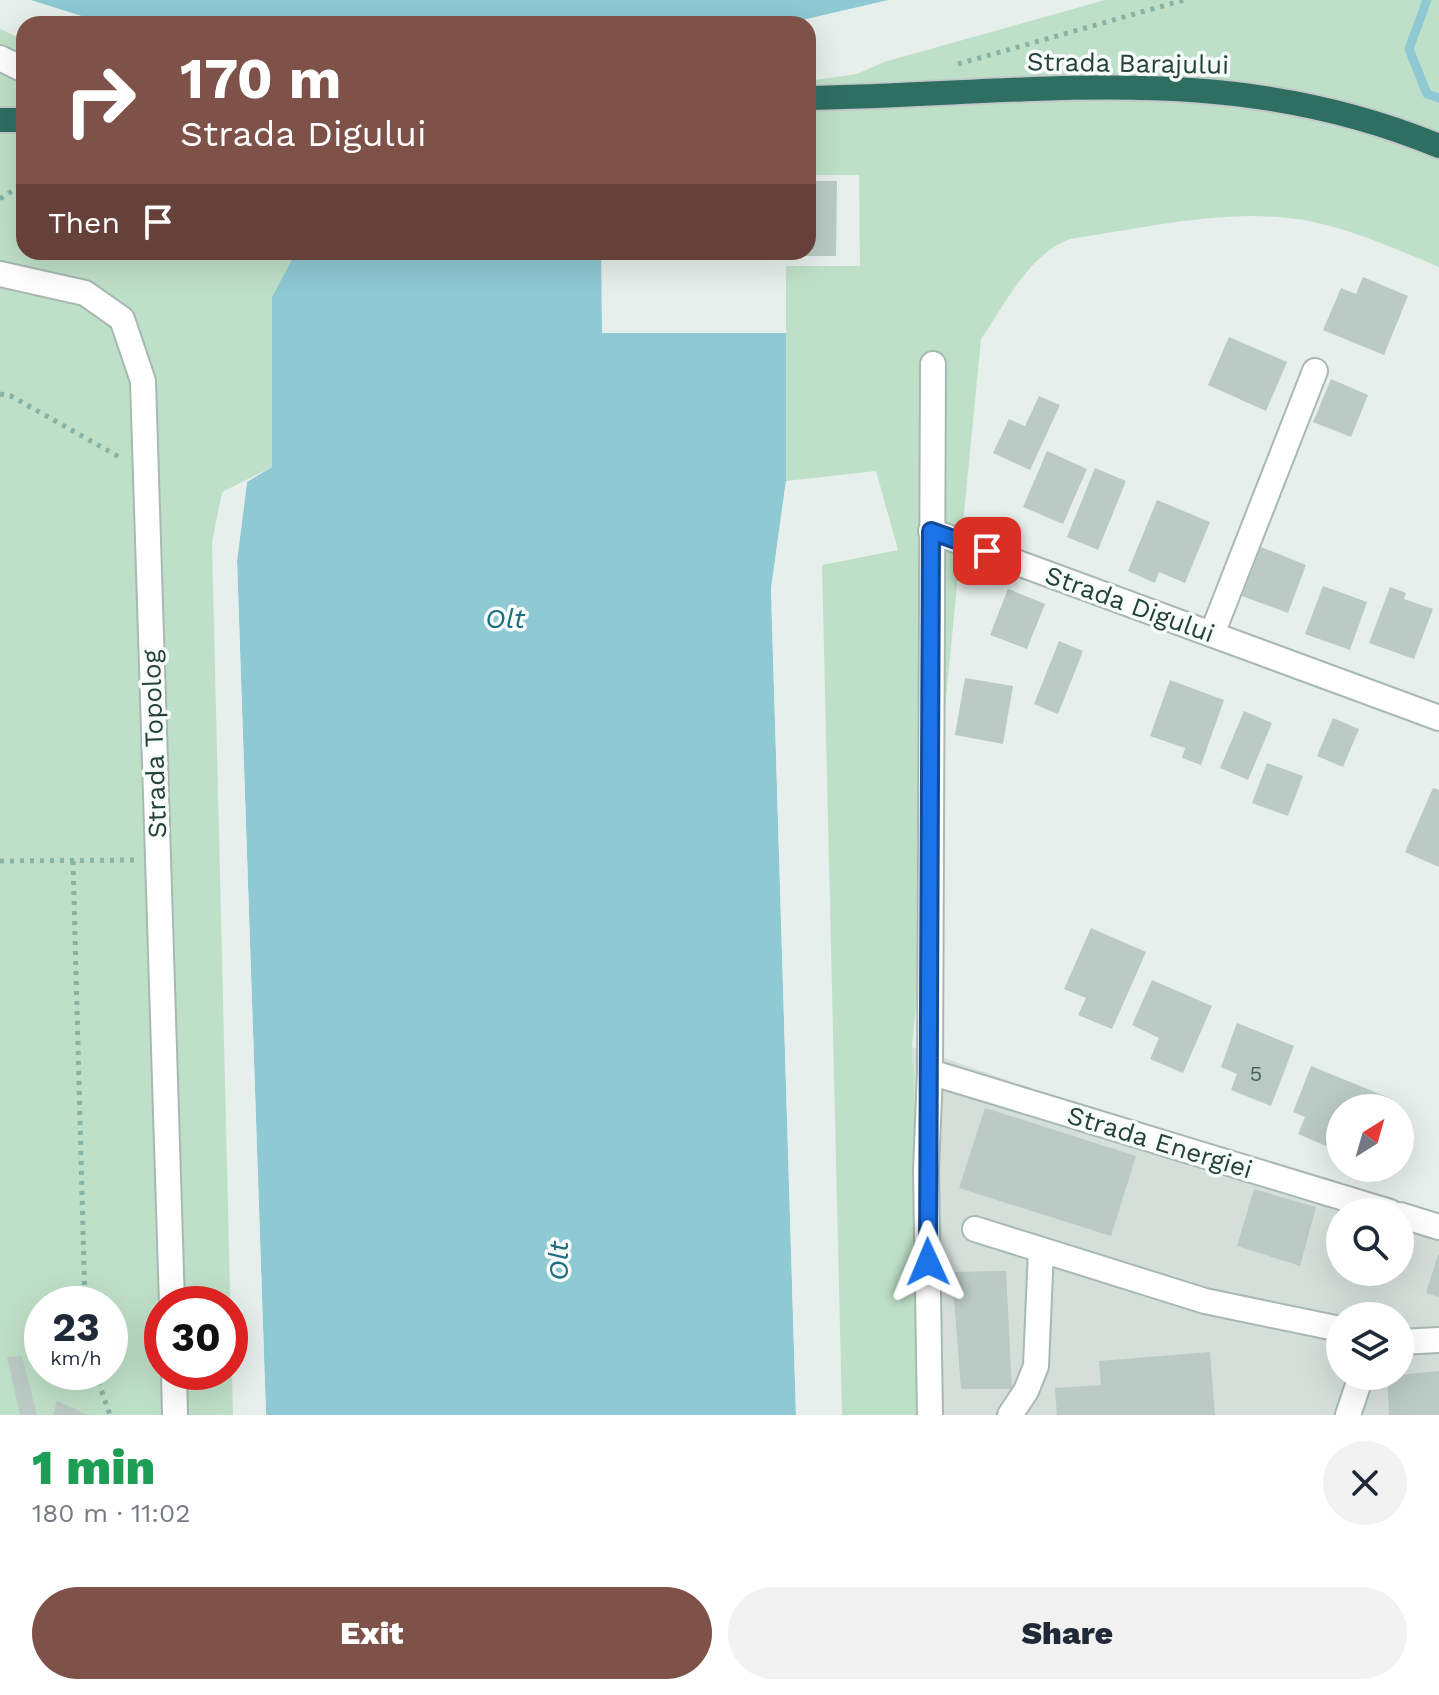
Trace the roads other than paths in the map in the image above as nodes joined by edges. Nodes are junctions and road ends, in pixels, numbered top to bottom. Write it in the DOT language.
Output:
graph roads {
  1 [pos="816,98"];
  2 [pos="1439,146"];
  3 [pos="0,274"];
  4 [pos="933,364"];
  5 [pos="1315,371"];
  6 [pos="931,531"];
  7 [pos="1212,634"];
  8 [pos="1439,718"];
  9 [pos="930,1072"];
  10 [pos="1344,1198"];
  11 [pos="1414,1219"];
  12 [pos="1439,1227"];
  13 [pos="975,1229"];
  14 [pos="1041,1250"];
  15 [pos="171,1286"];
  16 [pos="1326,1326"];
  17 [pos="1439,1340"];
  18 [pos="1414,1341"];
  19 [pos="174,1390"];
  20 [pos="1356,1390"];
  21 [pos="175,1415"];
  22 [pos="930,1415"];
  23 [pos="1010,1415"];
  24 [pos="1348,1415"];
  1 -- 2 [label="highway, Strada Barajului"];
  3 -- 15 [label="street, Strada Topolog"];
  4 -- 6 [label="street"];
  5 -- 7 [label="street"];
  6 -- 7 [label="street, Strada Digului"];
  6 -- 9 [label="street"];
  7 -- 8 [label="street, Strada Digului"];
  9 -- 10 [label="street, Strada Energiei"];
  9 -- 22 [label="street"];
  11 -- 12 [label="street"];
  13 -- 14 [label="street"];
  14 -- 16 [label="street"];
  14 -- 23 [label="street"];
  17 -- 18 [label="street"];
  19 -- 21 [label="street"];
  20 -- 24 [label="street"];
}
